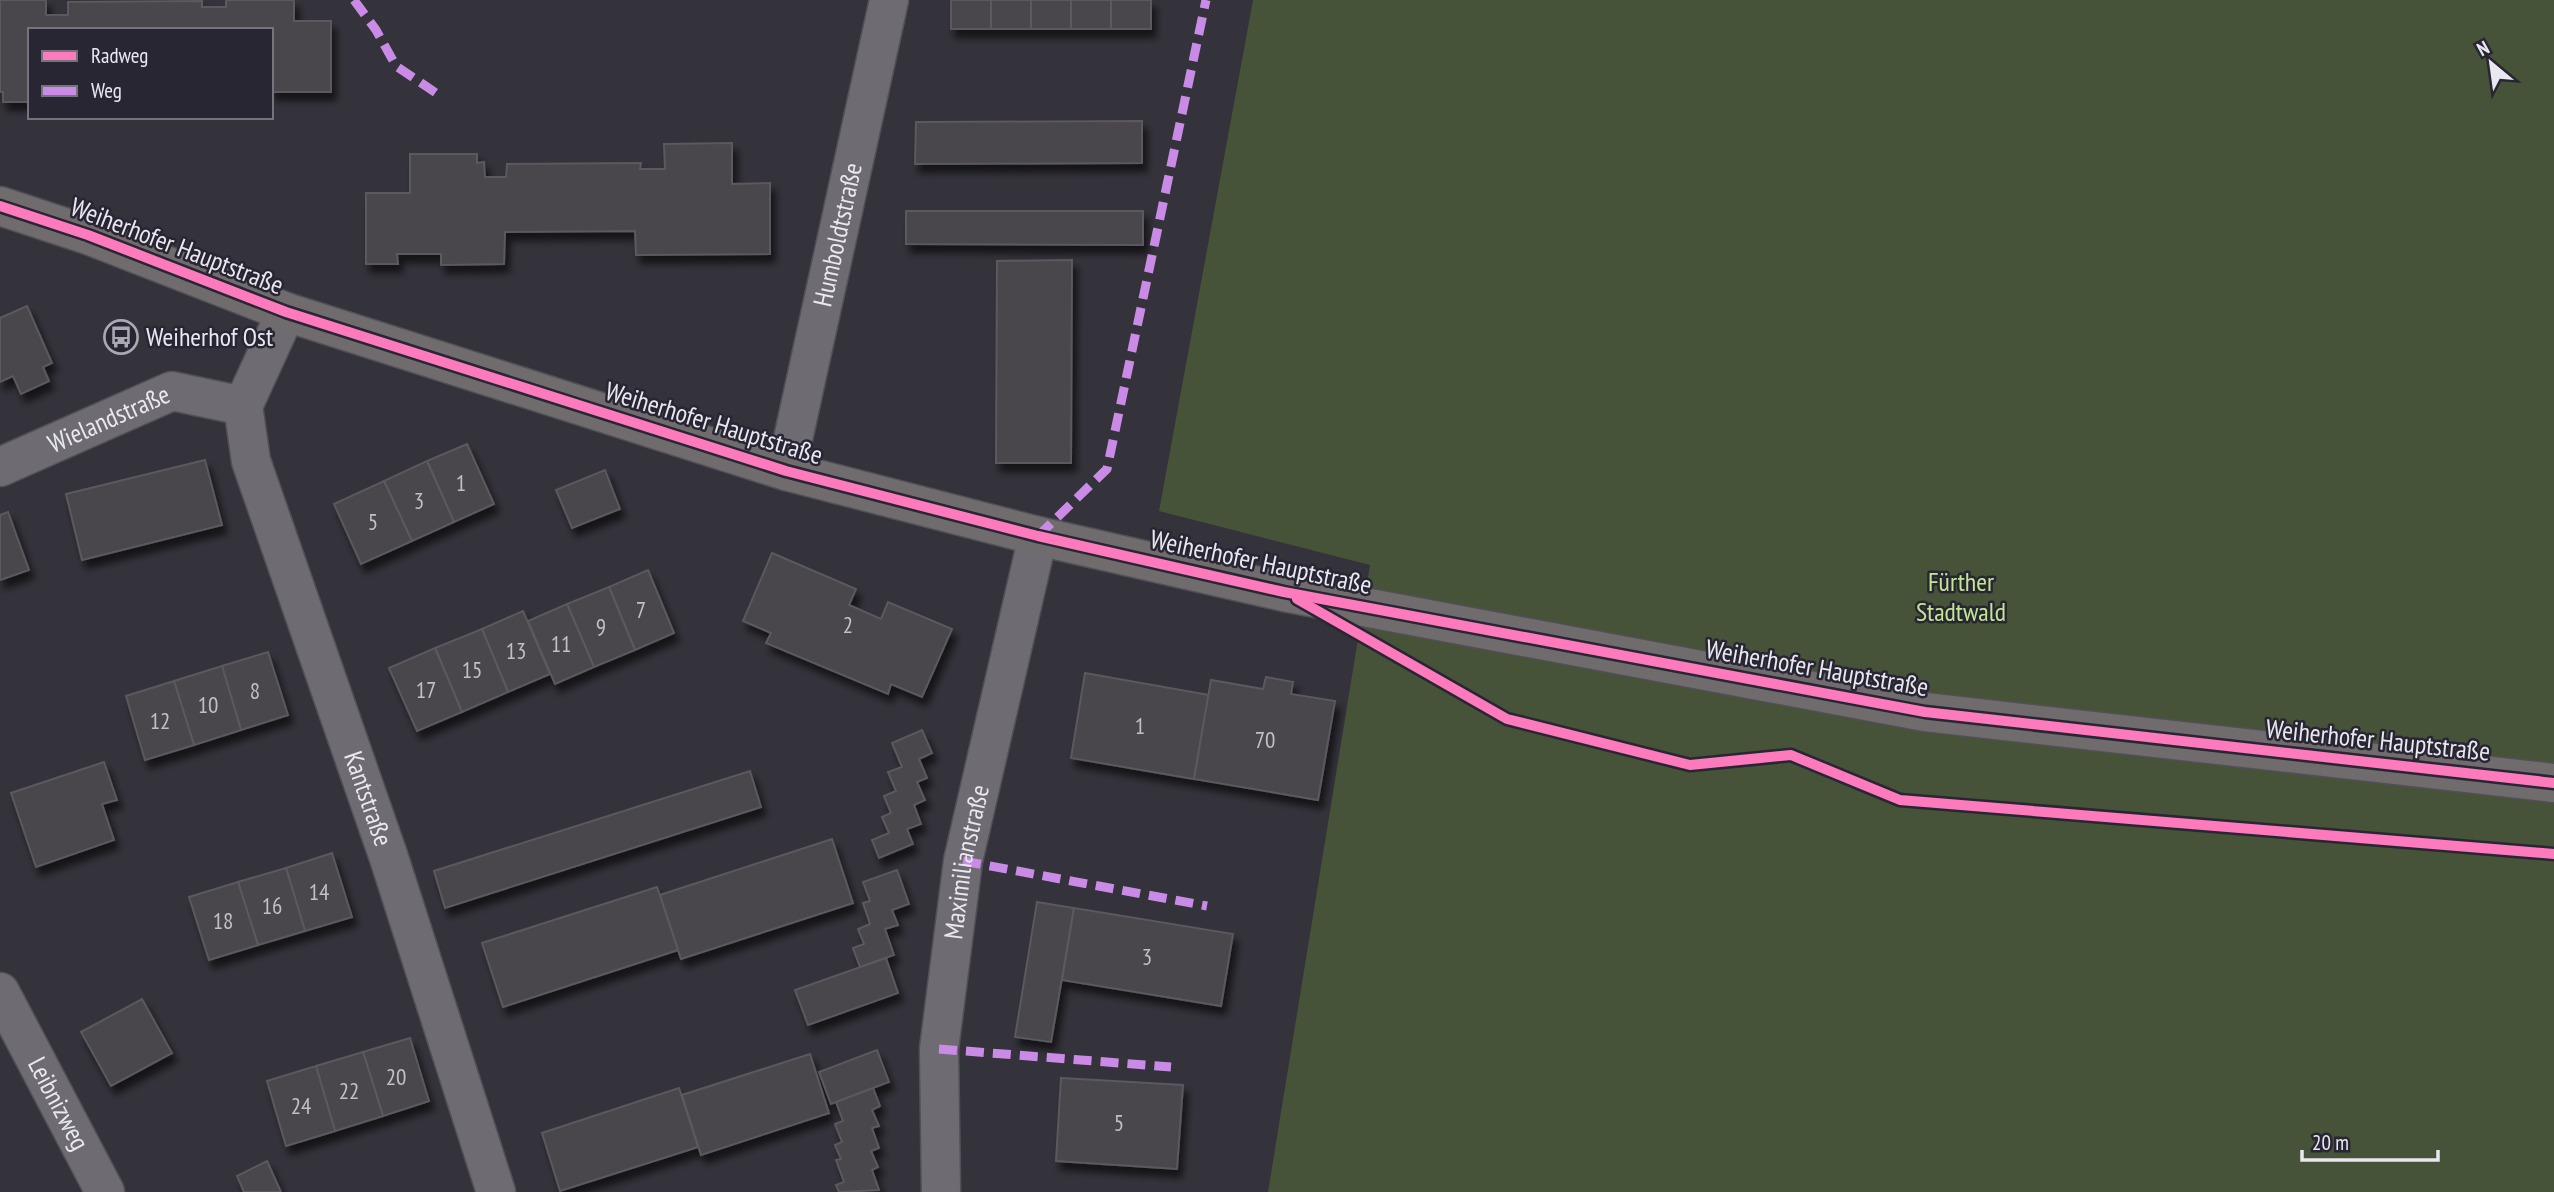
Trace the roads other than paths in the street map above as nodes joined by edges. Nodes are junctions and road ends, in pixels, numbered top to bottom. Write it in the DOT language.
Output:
graph roads {
  1 [pos="889,0"];
  2 [pos="0,206"];
  3 [pos="286,312"];
  4 [pos="243,406"];
  5 [pos="0,467"];
  6 [pos="786,471"];
  7 [pos="1038,536"];
  8 [pos="2554,783"];
  9 [pos="4,1010"];
  10 [pos="105,1192"];
  11 [pos="496,1192"];
  12 [pos="942,1192"];
  1 -- 6 [label="street, Humboldtstraße"];
  2 -- 3 [label="street, Weiherhofer Hauptstraße"];
  3 -- 4 [label="street"];
  3 -- 6 [label="street, Weiherhofer Hauptstraße"];
  4 -- 5 [label="street, Wielandstraße"];
  4 -- 11 [label="street, Kantstraße"];
  6 -- 7 [label="street, Weiherhofer Hauptstraße"];
  7 -- 8 [label="street, Weiherhofer Hauptstraße"];
  7 -- 12 [label="street, Maximilianstraße"];
  9 -- 10 [label="street, Leibnizweg"];
}
